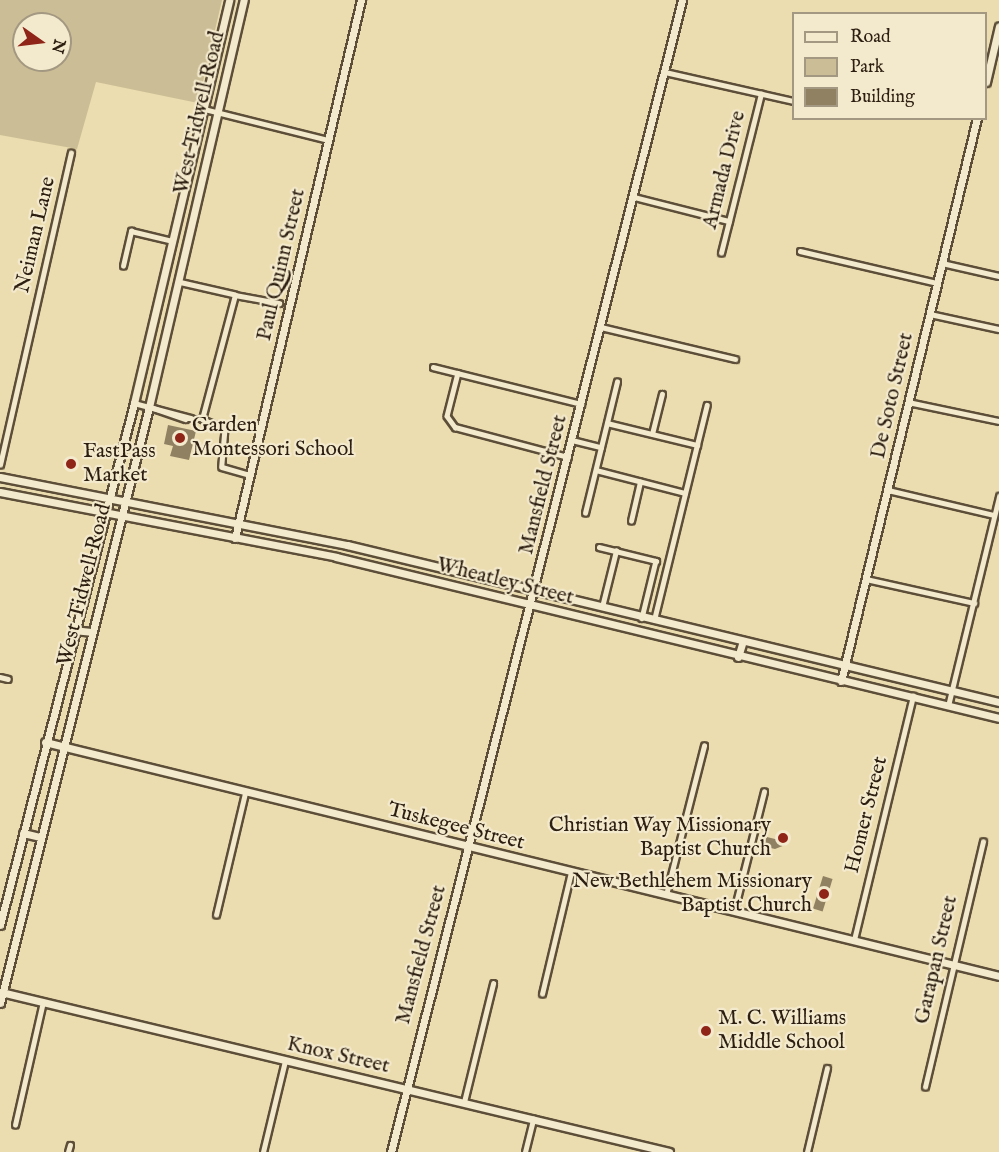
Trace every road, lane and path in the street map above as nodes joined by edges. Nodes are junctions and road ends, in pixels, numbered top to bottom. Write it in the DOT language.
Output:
graph roads {
  1 [pos="229,0"];
  2 [pos="244,0"];
  3 [pos="362,0"];
  4 [pos="682,0"];
  5 [pos="226,15"];
  6 [pos="239,21"];
  7 [pos="999,26"];
  8 [pos="664,72"];
  9 [pos="987,78"];
  10 [pos="761,94"];
  11 [pos="792,101"];
  12 [pos="204,109"];
  13 [pos="218,113"];
  14 [pos="977,120"];
  15 [pos="328,140"];
  16 [pos="71,153"];
  17 [pos="634,197"];
  18 [pos="182,205"];
  19 [pos="195,207"];
  20 [pos="729,221"];
  21 [pos="173,241"];
  22 [pos="800,251"];
  23 [pos="722,253"];
  24 [pos="942,263"];
  25 [pos="123,266"];
  26 [pos="999,276"];
  27 [pos="178,282"];
  28 [pos="937,283"];
  29 [pos="234,295"];
  30 [pos="279,303"];
  31 [pos="930,314"];
  32 [pos="601,327"];
  33 [pos="999,329"];
  34 [pos="735,359"];
  35 [pos="433,367"];
  36 [pos="458,373"];
  37 [pos="617,382"];
  38 [pos="662,394"];
  39 [pos="908,402"];
  40 [pos="134,403"];
  41 [pos="582,404"];
  42 [pos="707,405"];
  43 [pos="151,407"];
  44 [pos="202,419"];
  45 [pos="999,421"];
  46 [pos="607,423"];
  47 [pos="652,434"];
  48 [pos="572,440"];
  49 [pos="697,445"];
  50 [pos="601,447"];
  51 [pos="568,457"];
  52 [pos="0,465"];
  53 [pos="596,470"];
  54 [pos="250,475"];
  55 [pos="0,477"];
  56 [pos="640,482"];
  57 [pos="888,490"];
  58 [pos="0,492"];
  59 [pos="685,494"];
  60 [pos="999,496"];
  61 [pos="108,499"];
  62 [pos="122,502"];
  63 [pos="104,513"];
  64 [pos="585,513"];
  65 [pos="994,515"];
  66 [pos="119,517"];
  67 [pos="631,521"];
  68 [pos="239,522"];
  69 [pos="235,538"];
  70 [pos="339,543"];
  71 [pos="599,547"];
  72 [pos="616,551"];
  73 [pos="336,557"];
  74 [pos="437,567"];
  75 [pos="866,579"];
  76 [pos="434,581"];
  77 [pos="535,593"];
  78 [pos="974,603"];
  79 [pos="531,607"];
  80 [pos="602,609"];
  81 [pos="642,618"];
  82 [pos="654,621"];
  83 [pos="73,630"];
  84 [pos="91,632"];
  85 [pos="638,633"];
  86 [pos="742,641"];
  87 [pos="738,657"];
  88 [pos="845,666"];
  89 [pos="0,677"];
  90 [pos="8,679"];
  91 [pos="841,681"];
  92 [pos="952,691"];
  93 [pos="912,696"];
  94 [pos="999,702"];
  95 [pos="948,706"];
  96 [pos="999,718"];
  97 [pos="45,742"];
  98 [pos="704,746"];
  99 [pos="62,747"];
  100 [pos="764,792"];
  101 [pos="245,793"];
  102 [pos="23,833"];
  103 [pos="40,837"];
  104 [pos="983,842"];
  105 [pos="468,847"];
  106 [pos="571,872"];
  107 [pos="666,894"];
  108 [pos="734,911"];
  109 [pos="216,915"];
  110 [pos="0,925"];
  111 [pos="854,940"];
  112 [pos="954,964"];
  113 [pos="999,976"];
  114 [pos="493,984"];
  115 [pos="1,992"];
  116 [pos="542,994"];
  117 [pos="43,1002"];
  118 [pos="0,1004"];
  119 [pos="285,1060"];
  120 [pos="827,1068"];
  121 [pos="925,1087"];
  122 [pos="404,1088"];
  123 [pos="464,1102"];
  124 [pos="533,1119"];
  125 [pos="15,1125"];
  126 [pos="70,1145"];
  127 [pos="657,1150"];
  128 [pos="68,1152"];
  129 [pos="263,1152"];
  130 [pos="391,1152"];
  131 [pos="525,1152"];
  132 [pos="669,1152"];
  133 [pos="807,1152"];
  1 -- 5 [label="main road, West Tidwell Road"];
  2 -- 6 [label="main road, West Tidwell Road"];
  3 -- 15 [label="main road, Paul Quinn Street"];
  4 -- 8 [label="main road, Mansfield Street"];
  5 -- 6 [label="main road"];
  5 -- 12 [label="main road, West Tidwell Road"];
  6 -- 13 [label="main road, West Tidwell Road"];
  7 -- 9 [label="main road"];
  8 -- 10 [label="street"];
  8 -- 17 [label="main road, Mansfield Street"];
  10 -- 11 [label="street"];
  10 -- 20 [label="street, Armada Drive"];
  12 -- 13 [label="street"];
  12 -- 18 [label="main road, West Tidwell Road"];
  13 -- 15 [label="street"];
  13 -- 19 [label="main road, West Tidwell Road"];
  14 -- 24 [label="main road, De Soto Street"];
  15 -- 54 [label="main road, Paul Quinn Street"];
  16 -- 52 [label="street, Neiman Lane"];
  17 -- 20 [label="street"];
  17 -- 32 [label="main road, Mansfield Street"];
  18 -- 19 [label="main road"];
  18 -- 21 [label="main road, West Tidwell Road"];
  19 -- 27 [label="main road, West Tidwell Road"];
  20 -- 23 [label="street, Armada Drive"];
  21 -- 25 [label="street"];
  21 -- 40 [label="main road, West Tidwell Road"];
  22 -- 28 [label="street"];
  24 -- 26 [label="street"];
  24 -- 28 [label="main road, De Soto Street"];
  27 -- 29 [label="street"];
  27 -- 43 [label="main road, West Tidwell Road"];
  28 -- 31 [label="main road, De Soto Street"];
  29 -- 30 [label="street"];
  29 -- 44 [label="street"];
  31 -- 33 [label="street"];
  31 -- 39 [label="main road, De Soto Street"];
  32 -- 34 [label="street"];
  32 -- 41 [label="main road, Mansfield Street"];
  35 -- 36 [label="street"];
  36 -- 41 [label="street"];
  36 -- 51 [label="street"];
  37 -- 46 [label="street"];
  38 -- 47 [label="street"];
  39 -- 45 [label="street"];
  39 -- 57 [label="main road, De Soto Street"];
  40 -- 43 [label="street"];
  40 -- 61 [label="main road, West Tidwell Road"];
  41 -- 48 [label="main road, Mansfield Street"];
  42 -- 49 [label="street"];
  43 -- 44 [label="street"];
  43 -- 62 [label="main road, West Tidwell Road"];
  44 -- 54 [label="street"];
  46 -- 47 [label="street"];
  46 -- 50 [label="street"];
  47 -- 49 [label="street"];
  48 -- 50 [label="street"];
  48 -- 51 [label="main road, Mansfield Street"];
  49 -- 59 [label="street"];
  50 -- 53 [label="street"];
  51 -- 77 [label="main road, Mansfield Street"];
  53 -- 56 [label="street"];
  53 -- 64 [label="street"];
  54 -- 68 [label="main road, Paul Quinn Street"];
  55 -- 61 [label="main road, Wheatley Street"];
  56 -- 59 [label="street"];
  56 -- 67 [label="street"];
  57 -- 65 [label="street"];
  57 -- 75 [label="main road, De Soto Street"];
  58 -- 63 [label="main road, Wheatley Street"];
  59 -- 82 [label="street"];
  60 -- 65 [label="street"];
  61 -- 62 [label="main road, Wheatley Street"];
  61 -- 63 [label="main road, West Tidwell Road"];
  62 -- 66 [label="main road, West Tidwell Road"];
  62 -- 68 [label="main road, Wheatley Street"];
  63 -- 66 [label="main road, Wheatley Street"];
  63 -- 83 [label="main road, West Tidwell Road"];
  65 -- 78 [label="street"];
  66 -- 69 [label="main road, Wheatley Street"];
  66 -- 84 [label="main road, West Tidwell Road"];
  68 -- 69 [label="main road, Paul Quinn Street"];
  68 -- 70 [label="main road, Wheatley Street"];
  69 -- 73 [label="main road, Wheatley Street"];
  70 -- 73 [label="main road"];
  70 -- 74 [label="main road, Wheatley Street"];
  71 -- 72 [label="street"];
  72 -- 80 [label="street"];
  72 -- 81 [label="street"];
  73 -- 76 [label="main road, Wheatley Street"];
  74 -- 76 [label="main road"];
  74 -- 77 [label="main road, Wheatley Street"];
  75 -- 78 [label="street"];
  75 -- 88 [label="main road, De Soto Street"];
  76 -- 79 [label="main road, Wheatley Street"];
  77 -- 79 [label="main road, Mansfield Street"];
  77 -- 80 [label="main road, Wheatley Street"];
  78 -- 92 [label="street"];
  79 -- 85 [label="main road, Wheatley Street"];
  79 -- 105 [label="main road, Mansfield Street"];
  80 -- 81 [label="main road, Wheatley Street"];
  81 -- 82 [label="main road, Wheatley Street"];
  81 -- 85 [label="main road"];
  82 -- 86 [label="main road, Wheatley Street"];
  83 -- 84 [label="main road"];
  83 -- 97 [label="main road, West Tidwell Road"];
  84 -- 99 [label="main road, West Tidwell Road"];
  85 -- 87 [label="main road, Wheatley Street"];
  86 -- 87 [label="main road"];
  86 -- 88 [label="main road, Wheatley Street"];
  87 -- 91 [label="main road, Wheatley Street"];
  88 -- 91 [label="main road, De Soto Street"];
  88 -- 92 [label="main road, Wheatley Street"];
  89 -- 90 [label="street"];
  91 -- 93 [label="main road, Wheatley Street"];
  92 -- 94 [label="main road, Wheatley Street"];
  92 -- 95 [label="street"];
  93 -- 95 [label="main road, Wheatley Street"];
  93 -- 111 [label="street, Homer Street"];
  95 -- 96 [label="main road, Wheatley Street"];
  97 -- 99 [label="main road, Tuskegee Street"];
  97 -- 102 [label="main road, West Tidwell Road"];
  98 -- 107 [label="street"];
  99 -- 101 [label="main road, Tuskegee Street"];
  99 -- 103 [label="main road, West Tidwell Road"];
  100 -- 108 [label="street"];
  101 -- 105 [label="main road, Tuskegee Street"];
  101 -- 109 [label="street"];
  102 -- 103 [label="main road"];
  102 -- 110 [label="main road, West Tidwell Road"];
  103 -- 115 [label="main road, West Tidwell Road"];
  104 -- 112 [label="street, Garapan Street"];
  105 -- 106 [label="main road, Tuskegee Street"];
  105 -- 122 [label="main road, Mansfield Street"];
  106 -- 107 [label="main road, Tuskegee Street"];
  106 -- 116 [label="street"];
  107 -- 108 [label="main road, Tuskegee Street"];
  108 -- 111 [label="main road, Tuskegee Street"];
  111 -- 112 [label="main road, Tuskegee Street"];
  112 -- 113 [label="main road, Tuskegee Street"];
  112 -- 121 [label="street, Garapan Street"];
  114 -- 123 [label="street"];
  115 -- 117 [label="main road, Knox Street"];
  115 -- 118 [label="main road, West Tidwell Road"];
  117 -- 119 [label="main road, Knox Street"];
  117 -- 125 [label="street"];
  119 -- 122 [label="main road, Knox Street"];
  119 -- 129 [label="street"];
  120 -- 133 [label="street"];
  122 -- 123 [label="main road, Knox Street"];
  122 -- 130 [label="main road, Mansfield Street"];
  123 -- 124 [label="main road, Knox Street"];
  124 -- 127 [label="main road, Knox Street"];
  124 -- 131 [label="street"];
  126 -- 128 [label="street"];
  127 -- 132 [label="main road, Knox Street"];
}
